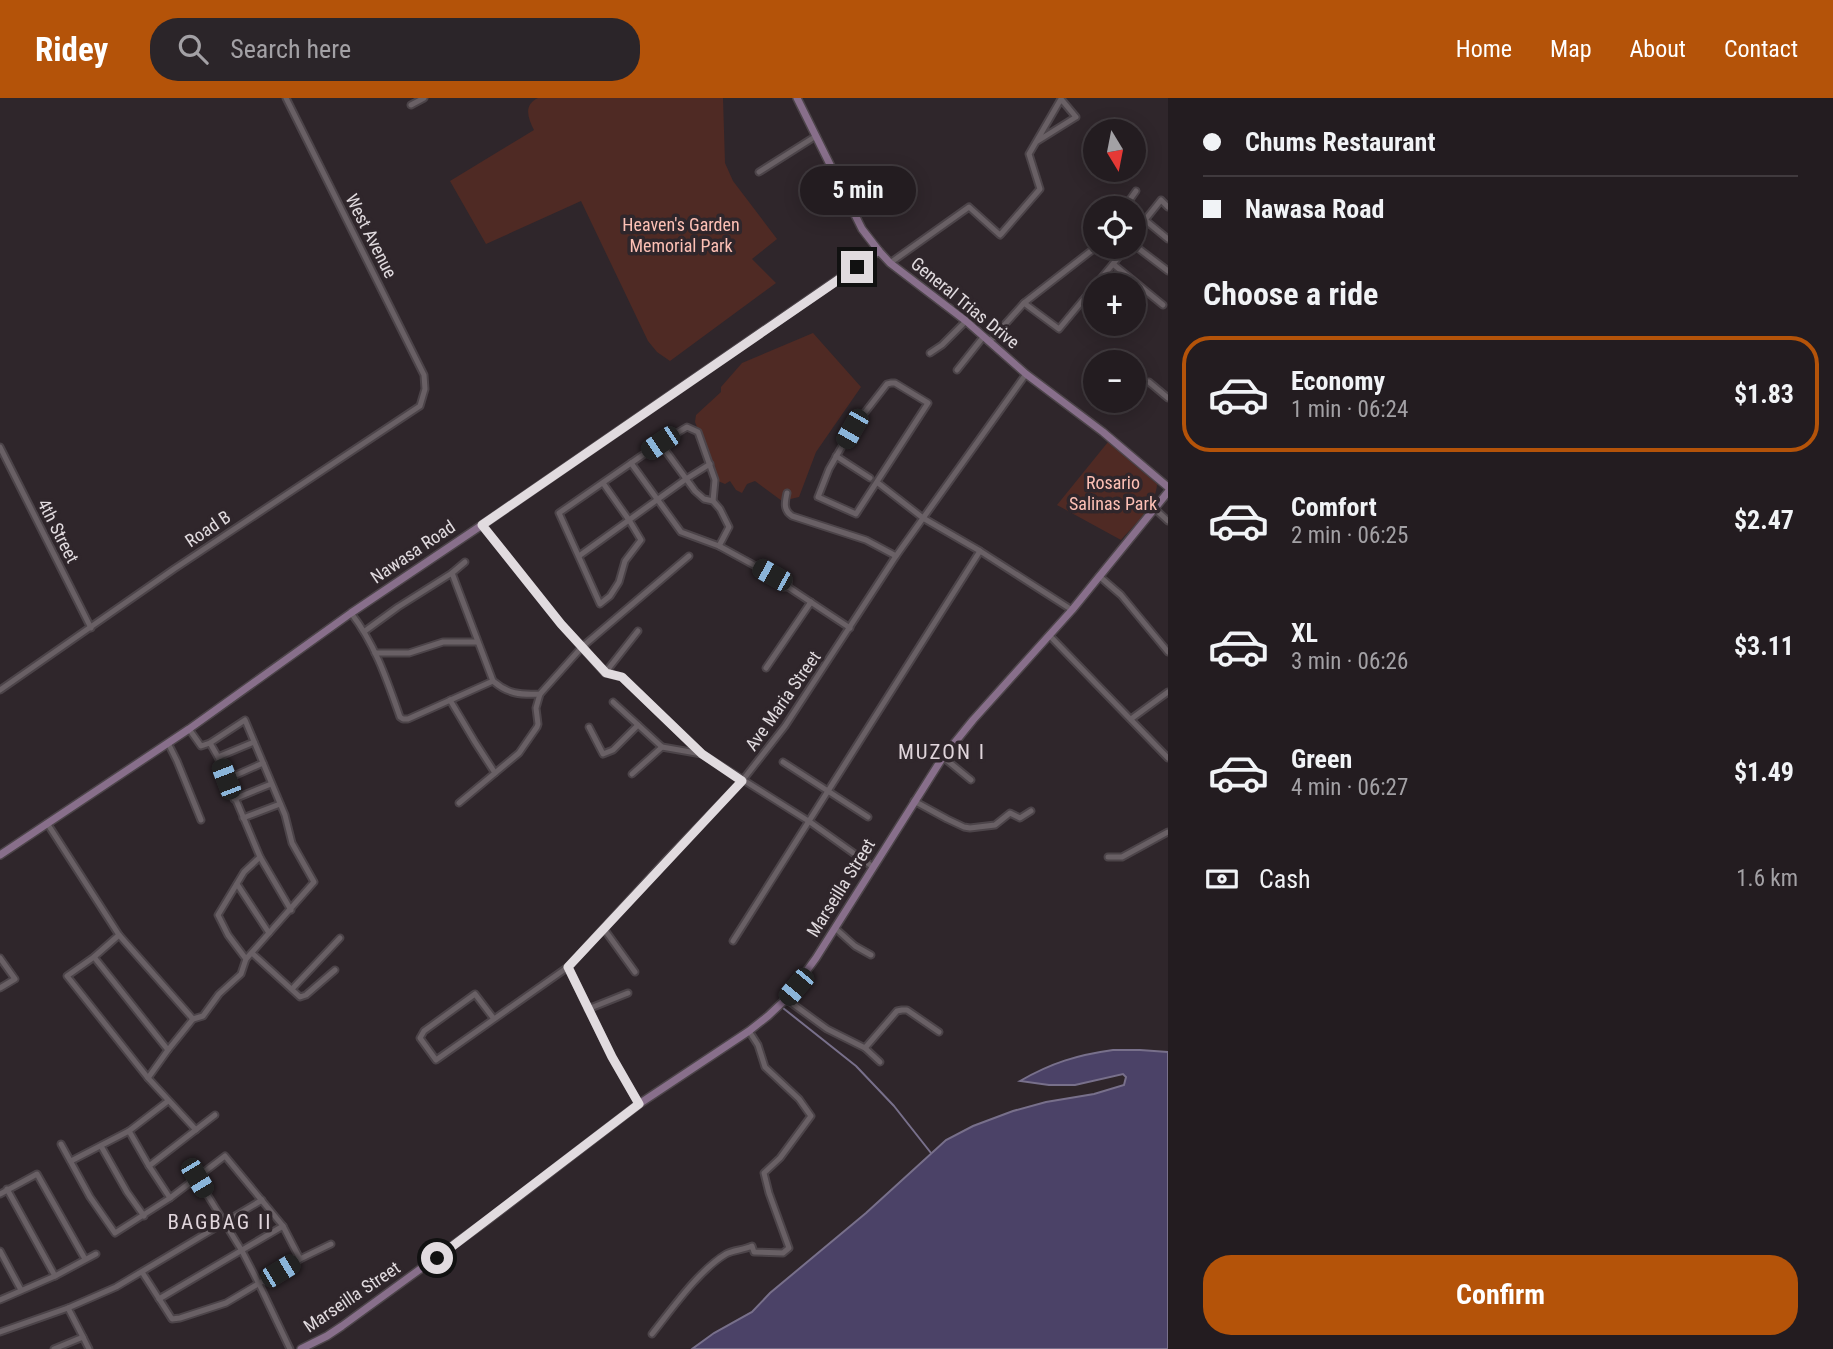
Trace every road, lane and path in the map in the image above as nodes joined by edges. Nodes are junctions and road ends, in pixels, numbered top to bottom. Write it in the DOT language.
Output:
graph roads {
  1 [pos="286,98"];
  2 [pos="424,98"];
  3 [pos="796,98"];
  4 [pos="411,105"];
  5 [pos="816,136"];
  6 [pos="1036,142"];
  7 [pos="759,172"];
  8 [pos="1136,191"];
  9 [pos="1132,196"];
  10 [pos="1168,207"];
  11 [pos="1168,239"];
  12 [pos="879,251"];
  13 [pos="1146,254"];
  14 [pos="1083,257"];
  15 [pos="1117,259"];
  16 [pos="890,263"];
  17 [pos="1113,264"];
  18 [pos="1168,271"];
  19 [pos="1024,303"];
  20 [pos="1163,305"];
  21 [pos="966,321"];
  22 [pos="987,339"];
  23 [pos="930,353"];
  24 [pos="957,370"];
  25 [pos="1026,374"];
  26 [pos="1149,382"];
  27 [pos="425,389"];
  28 [pos="1168,398"];
  29 [pos="660,443"];
  30 [pos="0,447"];
  31 [pos="836,456"];
  32 [pos="631,463"];
  33 [pos="710,464"];
  34 [pos="870,478"];
  35 [pos="686,479"];
  36 [pos="603,483"];
  37 [pos="878,483"];
  38 [pos="1168,487"];
  39 [pos="1168,492"];
  40 [pos="787,493"];
  41 [pos="658,500"];
  42 [pos="713,502"];
  43 [pos="1155,509"];
  44 [pos="923,518"];
  45 [pos="629,520"];
  46 [pos="1168,522"];
  47 [pos="482,525"];
  48 [pos="719,546"];
  49 [pos="980,551"];
  50 [pos="579,556"];
  51 [pos="690,556"];
  52 [pos="896,556"];
  53 [pos="465,562"];
  54 [pos="452,573"];
  55 [pos="1099,576"];
  56 [pos="811,602"];
  57 [pos="1072,610"];
  58 [pos="351,612"];
  59 [pos="92,628"];
  60 [pos="850,628"];
  61 [pos="365,631"];
  62 [pos="638,631"];
  63 [pos="1049,635"];
  64 [pos="477,642"];
  65 [pos="582,647"];
  66 [pos="1168,652"];
  67 [pos="375,653"];
  68 [pos="766,668"];
  69 [pos="606,673"];
  70 [pos="493,681"];
  71 [pos="0,690"];
  72 [pos="1168,692"];
  73 [pos="540,694"];
  74 [pos="450,700"];
  75 [pos="613,702"];
  76 [pos="1131,719"];
  77 [pos="638,725"];
  78 [pos="589,727"];
  79 [pos="188,729"];
  80 [pos="254,742"];
  81 [pos="168,743"];
  82 [pos="210,743"];
  83 [pos="662,747"];
  84 [pos="702,754"];
  85 [pos="218,757"];
  86 [pos="943,757"];
  87 [pos="1168,758"];
  88 [pos="783,762"];
  89 [pos="263,763"];
  90 [pos="495,773"];
  91 [pos="632,774"];
  92 [pos="226,779"];
  93 [pos="971,780"];
  94 [pos="742,781"];
  95 [pos="271,784"];
  96 [pos="829,792"];
  97 [pos="234,799"];
  98 [pos="914,801"];
  99 [pos="459,803"];
  100 [pos="280,804"];
  101 [pos="1031,811"];
  102 [pos="868,817"];
  103 [pos="243,818"];
  104 [pos="201,820"];
  105 [pos="810,822"];
  106 [pos="47,823"];
  107 [pos="1168,832"];
  108 [pos="0,855"];
  109 [pos="260,857"];
  110 [pos="1108,857"];
  111 [pos="873,867"];
  112 [pos="237,884"];
  113 [pos="290,910"];
  114 [pos="835,928"];
  115 [pos="604,929"];
  116 [pos="269,933"];
  117 [pos="119,935"];
  118 [pos="340,938"];
  119 [pos="733,941"];
  120 [pos="251,953"];
  121 [pos="872,955"];
  122 [pos="94,957"];
  123 [pos="0,958"];
  124 [pos="246,959"];
  125 [pos="568,967"];
  126 [pos="335,970"];
  127 [pos="635,972"];
  128 [pos="0,988"];
  129 [pos="292,989"];
  130 [pos="628,993"];
  131 [pos="786,999"];
  132 [pos="588,1009"];
  133 [pos="193,1018"];
  134 [pos="494,1019"];
  135 [pos="748,1031"];
  136 [pos="939,1032"];
  137 [pos="864,1048"];
  138 [pos="168,1050"];
  139 [pos="880,1062"];
  140 [pos="149,1079"];
  141 [pos="168,1101"];
  142 [pos="639,1104"];
  143 [pos="215,1115"];
  144 [pos="196,1130"];
  145 [pos="129,1131"];
  146 [pos="61,1144"];
  147 [pos="101,1146"];
  148 [pos="71,1161"];
  149 [pos="149,1166"];
  150 [pos="197,1178"];
  151 [pos="7,1189"];
  152 [pos="0,1194"];
  153 [pos="170,1198"];
  154 [pos="262,1200"];
  155 [pos="144,1216"];
  156 [pos="225,1223"];
  157 [pos="283,1226"];
  158 [pos="331,1244"];
  159 [pos="0,1251"];
  160 [pos="242,1251"];
  161 [pos="96,1254"];
  162 [pos="85,1259"];
  163 [pos="300,1259"];
  164 [pos="142,1272"];
  165 [pos="55,1276"];
  166 [pos="259,1284"];
  167 [pos="21,1290"];
  168 [pos="159,1299"];
  169 [pos="0,1300"];
  170 [pos="68,1308"];
  171 [pos="0,1332"];
  172 [pos="652,1334"];
  173 [pos="83,1337"];
  174 [pos="54,1349"];
  175 [pos="89,1349"];
  176 [pos="290,1349"];
  177 [pos="301,1349"];
  1 -- 27 [label="street, West Avenue"];
  2 -- 4 [label="street"];
  3 -- 5 [label="main road, General Trias Drive"];
  5 -- 7 [label="street"];
  5 -- 12 [label="main road, General Trias Drive"];
  6 -- 6 [label="street"];
  6 -- 16 [label="street"];
  8 -- 9 [label="street"];
  10 -- 11 [label="street"];
  12 -- 16 [label="main road, General Trias Drive"];
  12 -- 47 [label="main road, Nawasa Road"];
  13 -- 18 [label="street"];
  14 -- 19 [label="street"];
  15 -- 17 [label="street"];
  16 -- 21 [label="main road, General Trias Drive"];
  17 -- 19 [label="street"];
  17 -- 20 [label="street"];
  19 -- 22 [label="street"];
  21 -- 22 [label="main road, General Trias Drive"];
  21 -- 23 [label="street"];
  22 -- 24 [label="street"];
  22 -- 25 [label="main road, General Trias Drive"];
  25 -- 38 [label="main road, General Trias Drive"];
  25 -- 44 [label="street, Ave Maria Street"];
  26 -- 28 [label="street"];
  27 -- 59 [label="street, Road B"];
  29 -- 32 [label="street"];
  29 -- 33 [label="street"];
  29 -- 35 [label="street"];
  30 -- 59 [label="street, 4th Street"];
  31 -- 34 [label="street"];
  31 -- 37 [label="street"];
  31 -- 37 [label="street"];
  32 -- 36 [label="street"];
  32 -- 41 [label="street"];
  33 -- 35 [label="street"];
  33 -- 42 [label="street"];
  35 -- 41 [label="street"];
  35 -- 42 [label="street"];
  36 -- 45 [label="street"];
  36 -- 50 [label="street"];
  37 -- 44 [label="street"];
  39 -- 43 [label="main road, Marseilla Street"];
  40 -- 52 [label="street"];
  41 -- 45 [label="street"];
  41 -- 48 [label="street"];
  42 -- 48 [label="street"];
  43 -- 46 [label="street"];
  43 -- 55 [label="main road, Marseilla Street"];
  44 -- 49 [label="street"];
  44 -- 52 [label="street, Ave Maria Street"];
  45 -- 50 [label="street"];
  45 -- 50 [label="street"];
  47 -- 58 [label="main road, Nawasa Road"];
  47 -- 65 [label="street"];
  48 -- 56 [label="street"];
  49 -- 57 [label="street"];
  49 -- 96 [label="street"];
  51 -- 65 [label="street"];
  52 -- 60 [label="street, Ave Maria Street"];
  53 -- 54 [label="street"];
  54 -- 61 [label="street"];
  54 -- 64 [label="street"];
  55 -- 57 [label="main road, Marseilla Street"];
  55 -- 66 [label="street"];
  56 -- 60 [label="street"];
  56 -- 68 [label="street"];
  57 -- 63 [label="main road, Marseilla Street"];
  58 -- 61 [label="street"];
  58 -- 79 [label="main road, Nawasa Road"];
  59 -- 71 [label="street, Road B"];
  60 -- 94 [label="street, Ave Maria Street"];
  61 -- 67 [label="street"];
  62 -- 69 [label="street"];
  63 -- 76 [label="street"];
  63 -- 86 [label="main road, Marseilla Street"];
  64 -- 67 [label="street"];
  64 -- 70 [label="street"];
  65 -- 69 [label="street"];
  65 -- 73 [label="street"];
  67 -- 74 [label="street"];
  69 -- 84 [label="street"];
  70 -- 73 [label="street"];
  70 -- 74 [label="street"];
  72 -- 76 [label="street"];
  73 -- 90 [label="street"];
  74 -- 90 [label="street"];
  75 -- 77 [label="street"];
  76 -- 87 [label="street"];
  77 -- 78 [label="street"];
  77 -- 83 [label="street"];
  79 -- 81 [label="main road, Nawasa Road"];
  79 -- 82 [label="street"];
  80 -- 82 [label="street"];
  80 -- 85 [label="street"];
  80 -- 89 [label="street"];
  81 -- 104 [label="street"];
  81 -- 106 [label="main road, Nawasa Road"];
  82 -- 85 [label="street"];
  83 -- 84 [label="street"];
  83 -- 91 [label="street"];
  84 -- 94 [label="street"];
  85 -- 92 [label="street"];
  86 -- 93 [label="street"];
  86 -- 98 [label="main road, Marseilla Street"];
  88 -- 96 [label="street"];
  89 -- 92 [label="street"];
  89 -- 95 [label="street"];
  90 -- 99 [label="street"];
  92 -- 97 [label="street"];
  94 -- 105 [label="street"];
  94 -- 115 [label="street, Ave Maria Street"];
  95 -- 97 [label="street"];
  95 -- 100 [label="street"];
  96 -- 102 [label="street"];
  96 -- 105 [label="street"];
  97 -- 103 [label="street"];
  98 -- 101 [label="street"];
  98 -- 111 [label="main road, Marseilla Street"];
  100 -- 103 [label="street"];
  100 -- 113 [label="street"];
  103 -- 109 [label="street"];
  105 -- 111 [label="street"];
  105 -- 119 [label="street"];
  106 -- 108 [label="main road, Nawasa Road"];
  106 -- 117 [label="street"];
  107 -- 110 [label="street"];
  109 -- 112 [label="street"];
  109 -- 113 [label="street"];
  111 -- 114 [label="main road, Marseilla Street"];
  112 -- 116 [label="street"];
  112 -- 124 [label="street"];
  113 -- 116 [label="street"];
  114 -- 121 [label="street"];
  114 -- 131 [label="main road, Marseilla Street"];
  115 -- 125 [label="street, Ave Maria Street"];
  115 -- 127 [label="street"];
  116 -- 120 [label="street"];
  117 -- 122 [label="street"];
  117 -- 133 [label="street"];
  118 -- 129 [label="street"];
  120 -- 124 [label="street"];
  120 -- 129 [label="street"];
  122 -- 138 [label="street"];
  122 -- 140 [label="street"];
  123 -- 128 [label="street"];
  124 -- 133 [label="street"];
  125 -- 132 [label="street"];
  125 -- 134 [label="street, Ave Maria Street"];
  126 -- 129 [label="street"];
  130 -- 132 [label="street"];
  131 -- 135 [label="main road, Marseilla Street"];
  131 -- 137 [label="street"];
  132 -- 142 [label="street"];
  133 -- 138 [label="street"];
  134 -- 134 [label="street, Ave Maria Street"];
  135 -- 142 [label="main road, Marseilla Street"];
  135 -- 172 [label="street"];
  136 -- 137 [label="street"];
  137 -- 139 [label="street"];
  138 -- 140 [label="street"];
  140 -- 141 [label="street"];
  141 -- 144 [label="street"];
  141 -- 145 [label="street"];
  142 -- 177 [label="main road, Marseilla Street"];
  143 -- 144 [label="street"];
  144 -- 149 [label="street"];
  145 -- 147 [label="street"];
  145 -- 149 [label="street"];
  146 -- 148 [label="street"];
  147 -- 148 [label="street"];
  147 -- 155 [label="street"];
  148 -- 155 [label="street"];
  149 -- 153 [label="street"];
  150 -- 153 [label="street"];
  150 -- 154 [label="street"];
  150 -- 156 [label="street"];
  151 -- 152 [label="street"];
  151 -- 162 [label="street"];
  151 -- 165 [label="street"];
  153 -- 155 [label="street"];
  154 -- 156 [label="street"];
  154 -- 157 [label="street"];
  156 -- 160 [label="street"];
  156 -- 164 [label="street"];
  157 -- 160 [label="street"];
  157 -- 163 [label="street"];
  158 -- 163 [label="street"];
  159 -- 167 [label="street"];
  160 -- 166 [label="street"];
  160 -- 168 [label="street"];
  161 -- 162 [label="street"];
  162 -- 165 [label="street"];
  163 -- 166 [label="street"];
  164 -- 168 [label="street"];
  164 -- 170 [label="street"];
  165 -- 167 [label="street"];
  166 -- 168 [label="street"];
  166 -- 176 [label="street"];
  167 -- 169 [label="street"];
  170 -- 171 [label="street"];
  170 -- 173 [label="street"];
  173 -- 174 [label="street"];
  173 -- 175 [label="street"];
}
